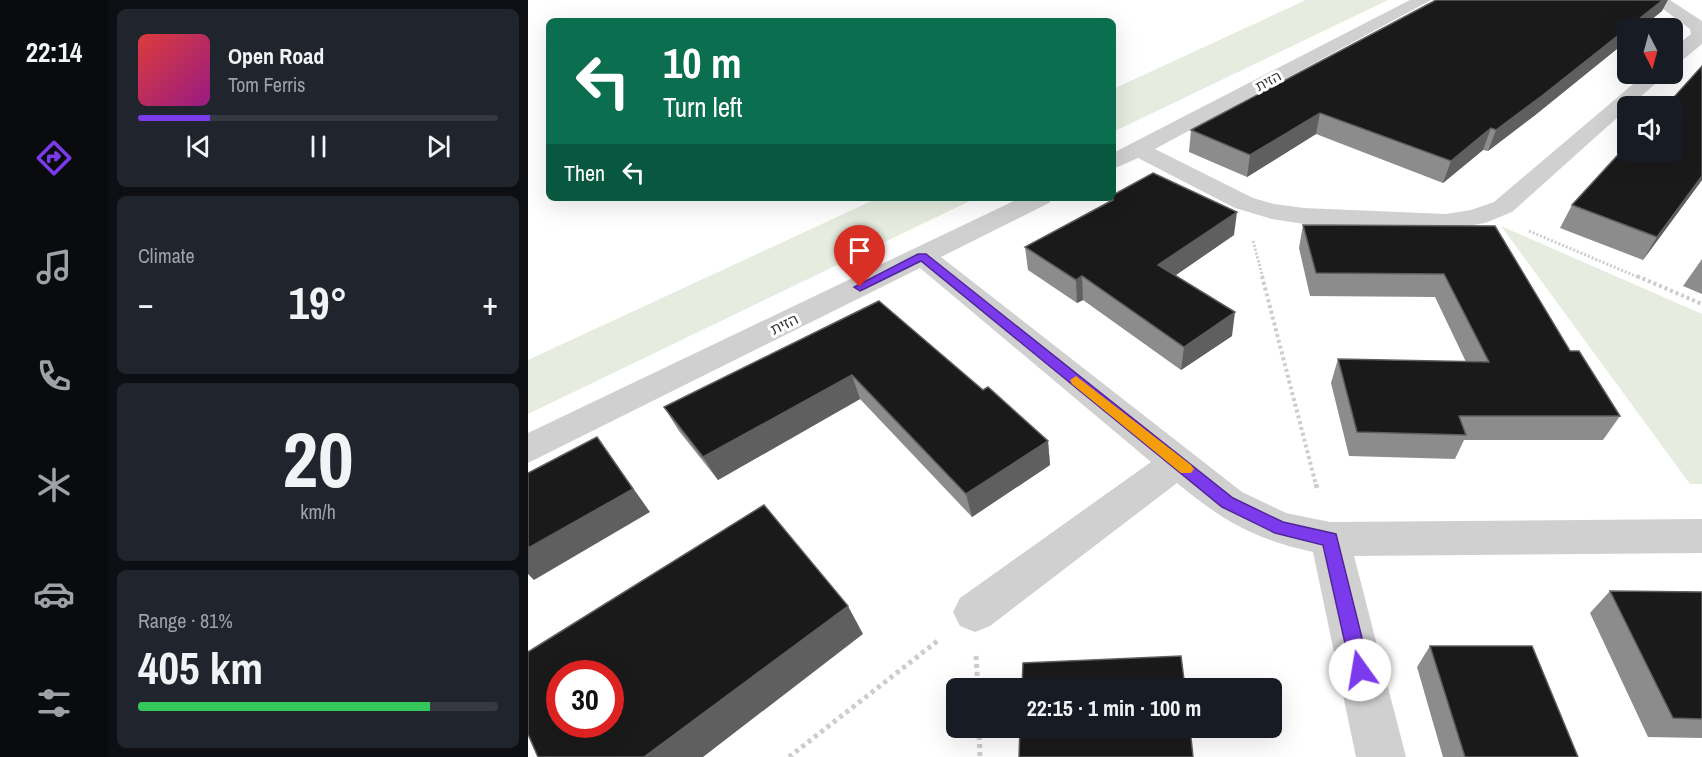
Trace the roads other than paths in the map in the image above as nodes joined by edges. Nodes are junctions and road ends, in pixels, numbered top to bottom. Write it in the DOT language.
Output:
graph roads {
  1 [pos="1424,0"];
  2 [pos="1659,0"];
  3 [pos="1683,50"];
  4 [pos="1644,84"];
  5 [pos="1137,149"];
  6 [pos="1116,160"];
  7 [pos="1034,201"];
  8 [pos="922,256"];
  9 [pos="528,449"];
  10 [pos="1178,462"];
  11 [pos="1702,536"];
  12 [pos="1330,539"];
  13 [pos="975,612"];
  14 [pos="1381,757"];
  1 -- 5 [label="street, הזית"];
  2 -- 3 [label="street"];
  4 -- 5 [label="street"];
  5 -- 6 [label="street, הזית"];
  7 -- 8 [label="street, הזית"];
  8 -- 9 [label="street, הזית"];
  8 -- 10 [label="street"];
  10 -- 12 [label="street"];
  10 -- 13 [label="street"];
  11 -- 12 [label="street"];
  12 -- 14 [label="street"];
}
